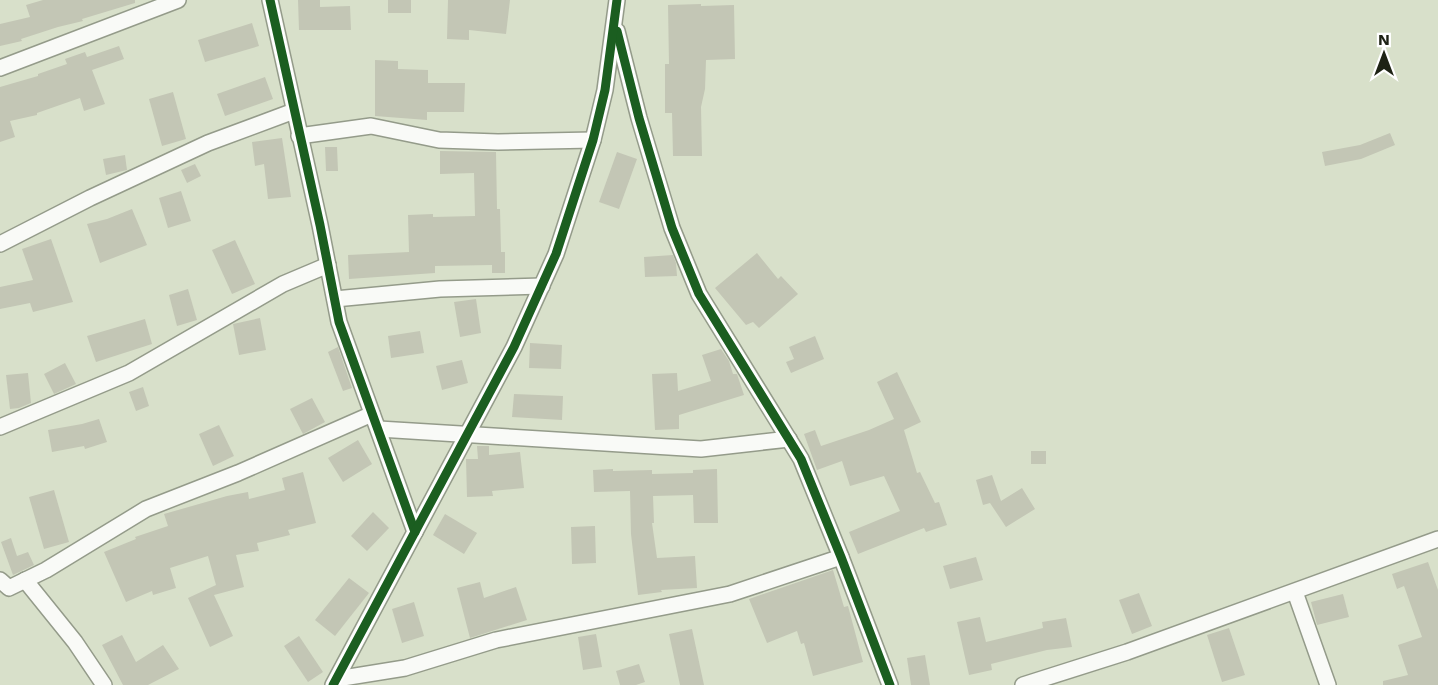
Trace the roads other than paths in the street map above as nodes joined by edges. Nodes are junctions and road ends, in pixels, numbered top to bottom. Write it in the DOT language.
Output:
graph roads {
  1 [pos="178,0"];
  2 [pos="270,0"];
  3 [pos="614,8"];
  4 [pos="0,68"];
  5 [pos="294,111"];
  6 [pos="299,136"];
  7 [pos="593,140"];
  8 [pos="0,244"];
  9 [pos="328,265"];
  10 [pos="542,286"];
  11 [pos="335,298"];
  12 [pos="372,414"];
  13 [pos="0,427"];
  14 [pos="379,429"];
  15 [pos="465,435"];
  16 [pos="789,439"];
  17 [pos="415,532"];
  18 [pos="1438,539"];
  19 [pos="841,557"];
  20 [pos="25,580"];
  21 [pos="3,588"];
  22 [pos="1295,592"];
  23 [pos="335,682"];
  24 [pos="104,685"];
  25 [pos="890,685"];
  26 [pos="1023,685"];
  27 [pos="1328,685"];
  1 -- 4 [label="street"];
  2 -- 5 [label="street"];
  3 -- 7 [label="street"];
  3 -- 16 [label="street"];
  5 -- 6 [label="street"];
  5 -- 8 [label="street"];
  6 -- 7 [label="street"];
  6 -- 9 [label="street"];
  7 -- 10 [label="street"];
  9 -- 11 [label="street"];
  9 -- 13 [label="street"];
  10 -- 11 [label="street"];
  10 -- 15 [label="street"];
  11 -- 12 [label="street"];
  12 -- 14 [label="street"];
  12 -- 20 [label="street"];
  14 -- 15 [label="street"];
  14 -- 17 [label="street"];
  15 -- 16 [label="street"];
  15 -- 17 [label="street"];
  16 -- 19 [label="street"];
  17 -- 23 [label="street"];
  18 -- 22 [label="street"];
  19 -- 23 [label="street"];
  19 -- 25 [label="street"];
  20 -- 21 [label="street"];
  20 -- 24 [label="street"];
  22 -- 26 [label="street"];
  22 -- 27 [label="street"];
}
